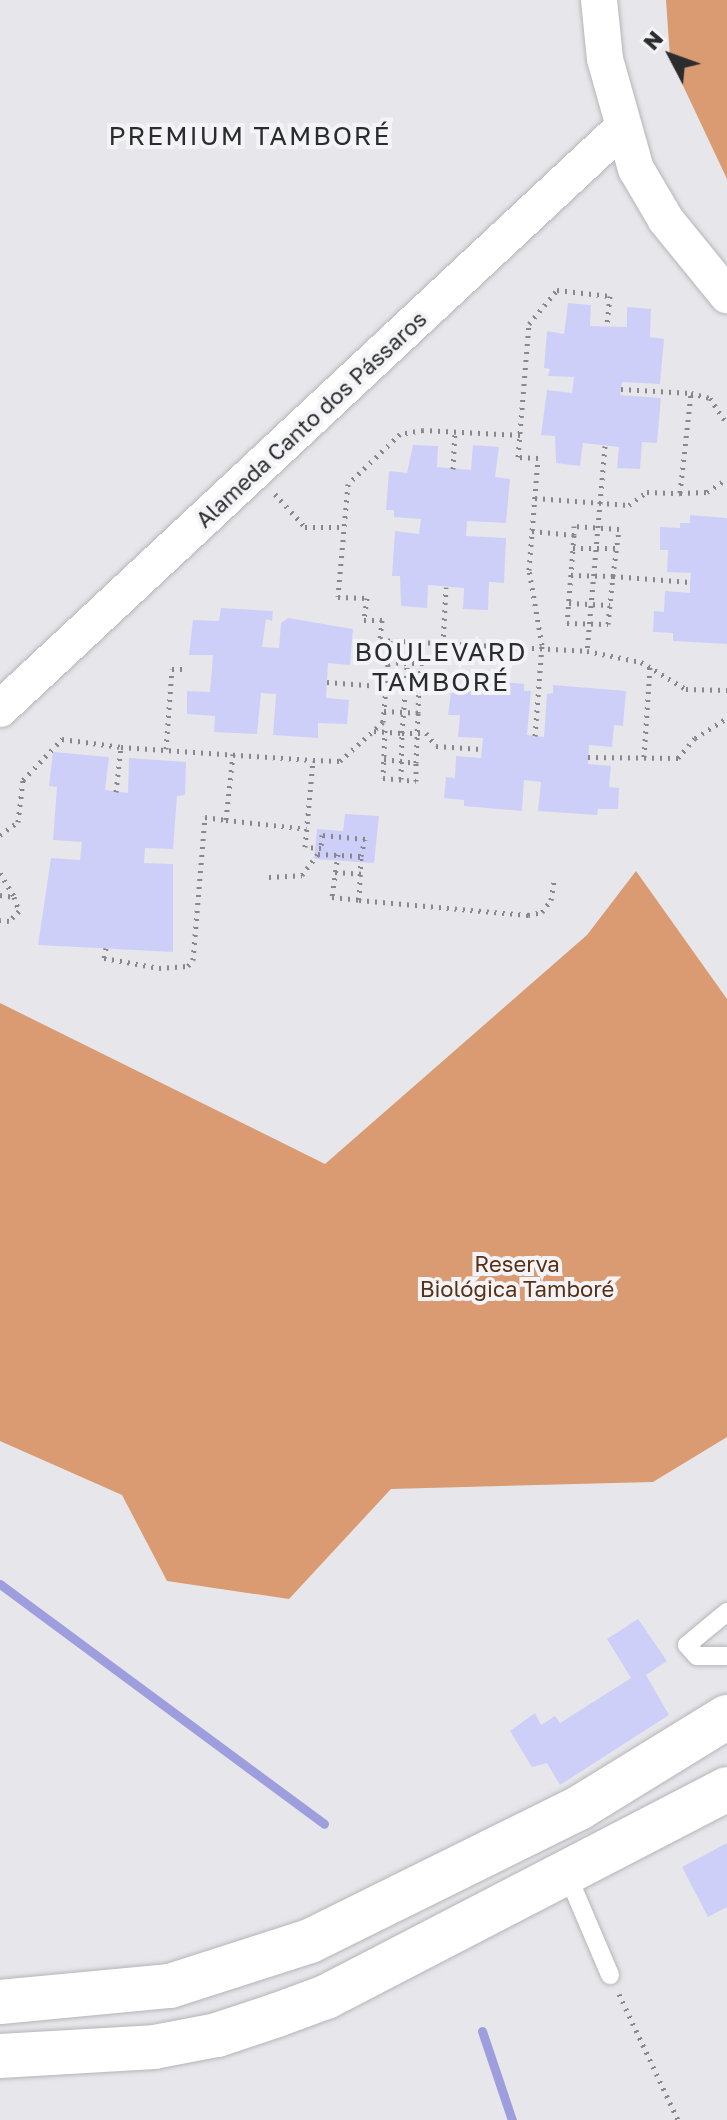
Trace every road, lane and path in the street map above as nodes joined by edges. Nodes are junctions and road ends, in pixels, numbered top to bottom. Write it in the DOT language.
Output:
graph roads {
  1 [pos="599,0"];
  2 [pos="621,129"];
  3 [pos="727,295"];
  4 [pos="607,327"];
  5 [pos="621,389"];
  6 [pos="691,393"];
  7 [pos="727,424"];
  8 [pos="455,431"];
  9 [pos="520,435"];
  10 [pos="605,446"];
  11 [pos="453,469"];
  12 [pos="255,472"];
  13 [pos="727,479"];
  14 [pos="680,493"];
  15 [pos="535,498"];
  16 [pos="599,503"];
  17 [pos="345,527"];
  18 [pos="598,527"];
  19 [pos="532,531"];
  20 [pos="574,535"];
  21 [pos="573,548"];
  22 [pos="596,548"];
  23 [pos="617,548"];
  24 [pos="571,575"];
  25 [pos="613,576"];
  26 [pos="593,577"];
  27 [pos="690,582"];
  28 [pos="446,587"];
  29 [pos="569,603"];
  30 [pos="591,603"];
  31 [pos="610,605"];
  32 [pos="590,624"];
  33 [pos="390,640"];
  34 [pos="409,642"];
  35 [pos="423,643"];
  36 [pos="443,644"];
  37 [pos="542,651"];
  38 [pos="587,651"];
  39 [pos="407,662"];
  40 [pos="388,663"];
  41 [pos="422,663"];
  42 [pos="650,667"];
  43 [pos="182,669"];
  44 [pos="327,682"];
  45 [pos="386,688"];
  46 [pos="405,688"];
  47 [pos="419,689"];
  48 [pos="727,690"];
  49 [pos="0,709"];
  50 [pos="384,711"];
  51 [pos="404,713"];
  52 [pos="418,713"];
  53 [pos="727,718"];
  54 [pos="383,722"];
  55 [pos="373,731"];
  56 [pos="386,732"];
  57 [pos="402,733"];
  58 [pos="417,733"];
  59 [pos="535,736"];
  60 [pos="121,747"];
  61 [pos="482,749"];
  62 [pos="166,750"];
  63 [pos="233,754"];
  64 [pos="588,757"];
  65 [pos="644,757"];
  66 [pos="384,759"];
  67 [pos="313,760"];
  68 [pos="401,760"];
  69 [pos="416,763"];
  70 [pos="401,779"];
  71 [pos="116,792"];
  72 [pos="226,820"];
  73 [pos="307,829"];
  74 [pos="0,835"];
  75 [pos="338,854"];
  76 [pos="361,856"];
  77 [pos="335,872"];
  78 [pos="0,874"];
  79 [pos="361,874"];
  80 [pos="269,877"];
  81 [pos="554,882"];
  82 [pos="2,894"];
  83 [pos="14,897"];
  84 [pos="359,900"];
  85 [pos="0,920"];
  86 [pos="106,948"];
  87 [pos="727,1612"];
  88 [pos="727,1656"];
  89 [pos="727,1717"];
  90 [pos="727,1789"];
  91 [pos="567,1874"];
  92 [pos="610,1975"];
  93 [pos="0,2002"];
  94 [pos="0,2056"];
  95 [pos="678,2120"];
  1 -- 2 [label="street"];
  2 -- 3 [label="street"];
  2 -- 12 [label="street, Alameda Canto dos Pássaros"];
  4 -- 9 [label="path"];
  5 -- 6 [label="path"];
  6 -- 7 [label="path"];
  6 -- 14 [label="path"];
  8 -- 9 [label="path"];
  8 -- 11 [label="path"];
  8 -- 17 [label="path"];
  9 -- 15 [label="path"];
  10 -- 16 [label="path"];
  12 -- 17 [label="path"];
  12 -- 49 [label="street, Alameda Canto dos Pássaros"];
  13 -- 14 [label="path"];
  14 -- 16 [label="path"];
  15 -- 16 [label="path"];
  15 -- 19 [label="path"];
  16 -- 18 [label="path"];
  17 -- 33 [label="path"];
  18 -- 20 [label="path"];
  18 -- 22 [label="path"];
  18 -- 23 [label="path"];
  19 -- 20 [label="path"];
  19 -- 37 [label="path"];
  20 -- 21 [label="path"];
  21 -- 22 [label="path"];
  21 -- 24 [label="path"];
  22 -- 23 [label="path"];
  22 -- 26 [label="path"];
  23 -- 25 [label="path"];
  24 -- 26 [label="path"];
  24 -- 29 [label="path"];
  25 -- 26 [label="path"];
  25 -- 27 [label="path"];
  25 -- 31 [label="path"];
  26 -- 30 [label="path"];
  28 -- 36 [label="path"];
  29 -- 30 [label="path"];
  29 -- 32 [label="path"];
  30 -- 31 [label="path"];
  30 -- 32 [label="path"];
  31 -- 32 [label="path"];
  32 -- 38 [label="path"];
  33 -- 34 [label="path"];
  33 -- 40 [label="path"];
  34 -- 35 [label="path"];
  34 -- 39 [label="path"];
  35 -- 36 [label="path"];
  35 -- 41 [label="path"];
  36 -- 37 [label="path"];
  37 -- 38 [label="path"];
  37 -- 59 [label="path"];
  38 -- 42 [label="path"];
  39 -- 40 [label="path"];
  39 -- 41 [label="path"];
  39 -- 46 [label="path"];
  40 -- 45 [label="path"];
  41 -- 47 [label="path"];
  42 -- 48 [label="path"];
  42 -- 65 [label="path"];
  43 -- 62 [label="path"];
  44 -- 45 [label="path"];
  45 -- 46 [label="path"];
  45 -- 50 [label="path"];
  46 -- 47 [label="path"];
  46 -- 51 [label="path"];
  47 -- 52 [label="path"];
  50 -- 51 [label="path"];
  50 -- 54 [label="path"];
  51 -- 52 [label="path"];
  51 -- 57 [label="path"];
  52 -- 58 [label="path"];
  53 -- 65 [label="path"];
  54 -- 55 [label="path"];
  54 -- 56 [label="path"];
  55 -- 56 [label="path"];
  55 -- 67 [label="path"];
  56 -- 57 [label="path"];
  56 -- 66 [label="path"];
  57 -- 58 [label="path"];
  57 -- 68 [label="path"];
  58 -- 61 [label="path"];
  58 -- 69 [label="path"];
  60 -- 62 [label="path"];
  60 -- 71 [label="path"];
  60 -- 74 [label="path"];
  62 -- 63 [label="path"];
  63 -- 67 [label="path"];
  63 -- 72 [label="path"];
  64 -- 65 [label="path"];
  66 -- 68 [label="path"];
  66 -- 70 [label="path"];
  67 -- 73 [label="path"];
  68 -- 69 [label="path"];
  68 -- 70 [label="path"];
  69 -- 70 [label="path"];
  72 -- 73 [label="path"];
  72 -- 86 [label="path"];
  73 -- 76 [label="path"];
  75 -- 76 [label="path"];
  75 -- 77 [label="path"];
  75 -- 80 [label="path"];
  76 -- 79 [label="path"];
  77 -- 79 [label="path"];
  77 -- 84 [label="path"];
  78 -- 82 [label="path"];
  78 -- 83 [label="path"];
  79 -- 84 [label="path"];
  81 -- 84 [label="path"];
  82 -- 83 [label="path"];
  83 -- 85 [label="path"];
  87 -- 88 [label="lane"];
  89 -- 93 [label="main road"];
  90 -- 91 [label="main road"];
  91 -- 92 [label="lane"];
  91 -- 94 [label="main road"];
  92 -- 95 [label="path"];
}
